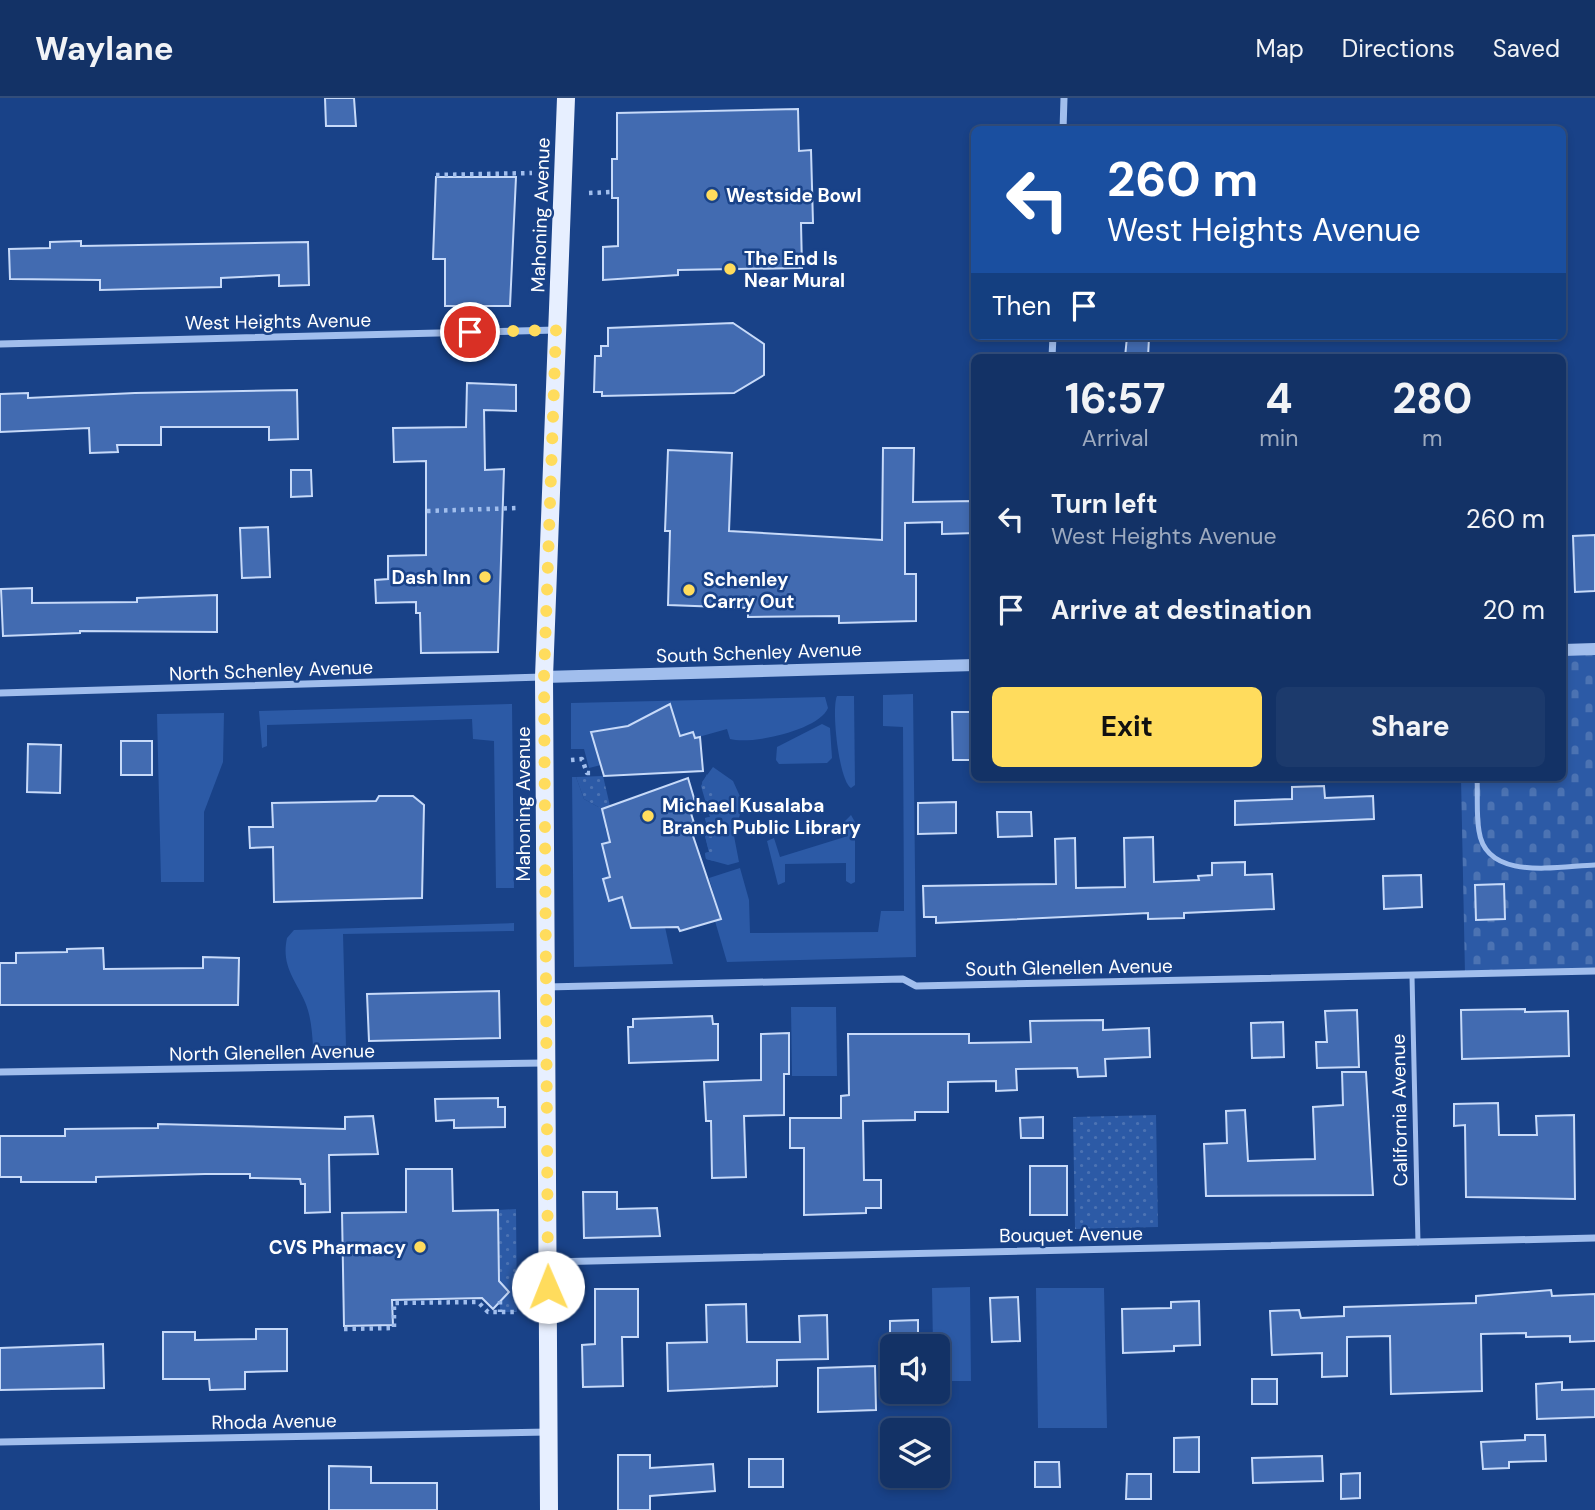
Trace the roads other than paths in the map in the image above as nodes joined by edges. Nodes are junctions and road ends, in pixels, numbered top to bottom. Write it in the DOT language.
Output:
graph roads {
  1 [pos="566,98"];
  2 [pos="1064,98"];
  3 [pos="1063,126"];
  4 [pos="556,330"];
  5 [pos="0,344"];
  6 [pos="1595,649"];
  7 [pos="1566,650"];
  8 [pos="971,666"];
  9 [pos="544,677"];
  10 [pos="0,694"];
  11 [pos="1477,781"];
  12 [pos="1595,865"];
  13 [pos="1595,971"];
  14 [pos="1412,976"];
  15 [pos="545,987"];
  16 [pos="545,1063"];
  17 [pos="0,1072"];
  18 [pos="1595,1238"];
  19 [pos="1418,1243"];
  20 [pos="547,1262"];
  21 [pos="549,1432"];
  22 [pos="0,1442"];
  23 [pos="549,1510"];
  1 -- 4 [label="main road, Mahoning Avenue"];
  2 -- 3 [label="street"];
  4 -- 5 [label="street, West Heights Avenue"];
  4 -- 9 [label="main road, Mahoning Avenue"];
  6 -- 7 [label="street"];
  8 -- 9 [label="street, South Schenley Avenue"];
  9 -- 10 [label="street, North Schenley Avenue"];
  9 -- 15 [label="main road, Mahoning Avenue"];
  11 -- 12 [label="lane"];
  13 -- 14 [label="street, South Glenellen Avenue"];
  14 -- 15 [label="street, South Glenellen Avenue"];
  14 -- 19 [label="lane, California Avenue"];
  15 -- 16 [label="main road, Mahoning Avenue"];
  16 -- 17 [label="street, North Glenellen Avenue"];
  16 -- 20 [label="main road, Mahoning Avenue"];
  18 -- 19 [label="street, Bouquet Avenue"];
  19 -- 20 [label="street, Bouquet Avenue"];
  20 -- 21 [label="main road, Mahoning Avenue"];
  21 -- 22 [label="street, Rhoda Avenue"];
  21 -- 23 [label="main road, Mahoning Avenue"];
}
